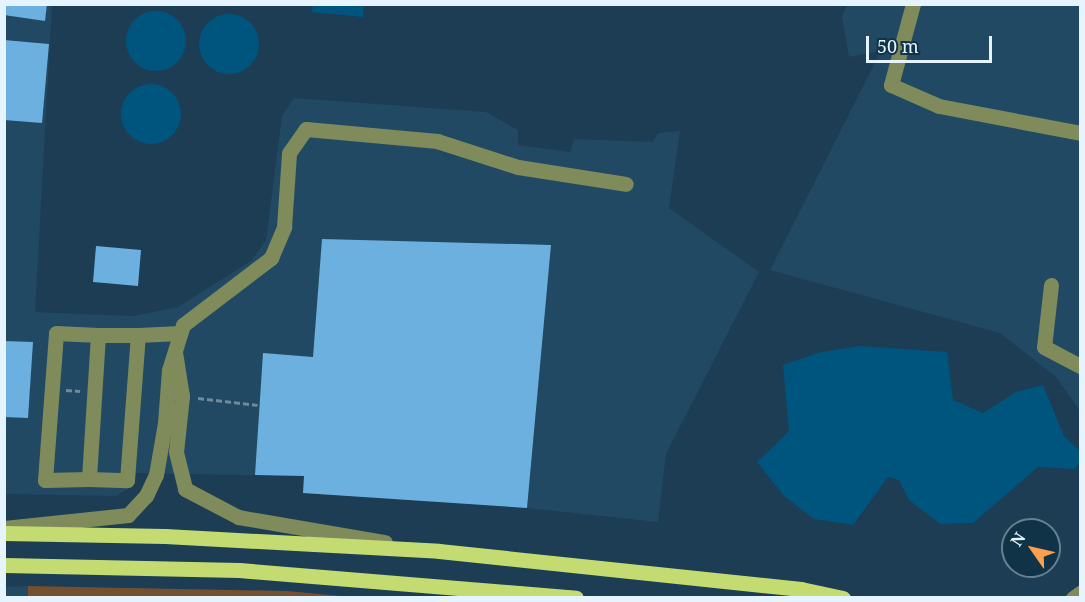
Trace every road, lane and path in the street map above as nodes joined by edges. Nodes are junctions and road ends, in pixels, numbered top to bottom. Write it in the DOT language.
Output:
graph roads {
  1 [pos="913,4"];
  2 [pos="1080,133"];
  3 [pos="626,184"];
  4 [pos="1051,285"];
  5 [pos="180,333"];
  6 [pos="138,335"];
  7 [pos="98,336"];
  8 [pos="176,352"];
  9 [pos="1075,362"];
  10 [pos="96,479"];
  11 [pos="4,528"];
  12 [pos="4,533"];
  13 [pos="439,551"];
  14 [pos="4,565"];
  15 [pos="1080,593"];
  16 [pos="576,597"];
  17 [pos="843,597"];
  18 [pos="1073,597"];
  1 -- 2 [label="street"];
  3 -- 5 [label="street"];
  4 -- 9 [label="street"];
  5 -- 6 [label="street"];
  5 -- 8 [label="street"];
  6 -- 7 [label="street"];
  6 -- 10 [label="street"];
  7 -- 10 [label="street"];
  7 -- 10 [label="street"];
  8 -- 11 [label="street"];
  8 -- 13 [label="street"];
  12 -- 13 [label="main road"];
  13 -- 17 [label="main road"];
  14 -- 16 [label="main road"];
  15 -- 18 [label="street"];
}
